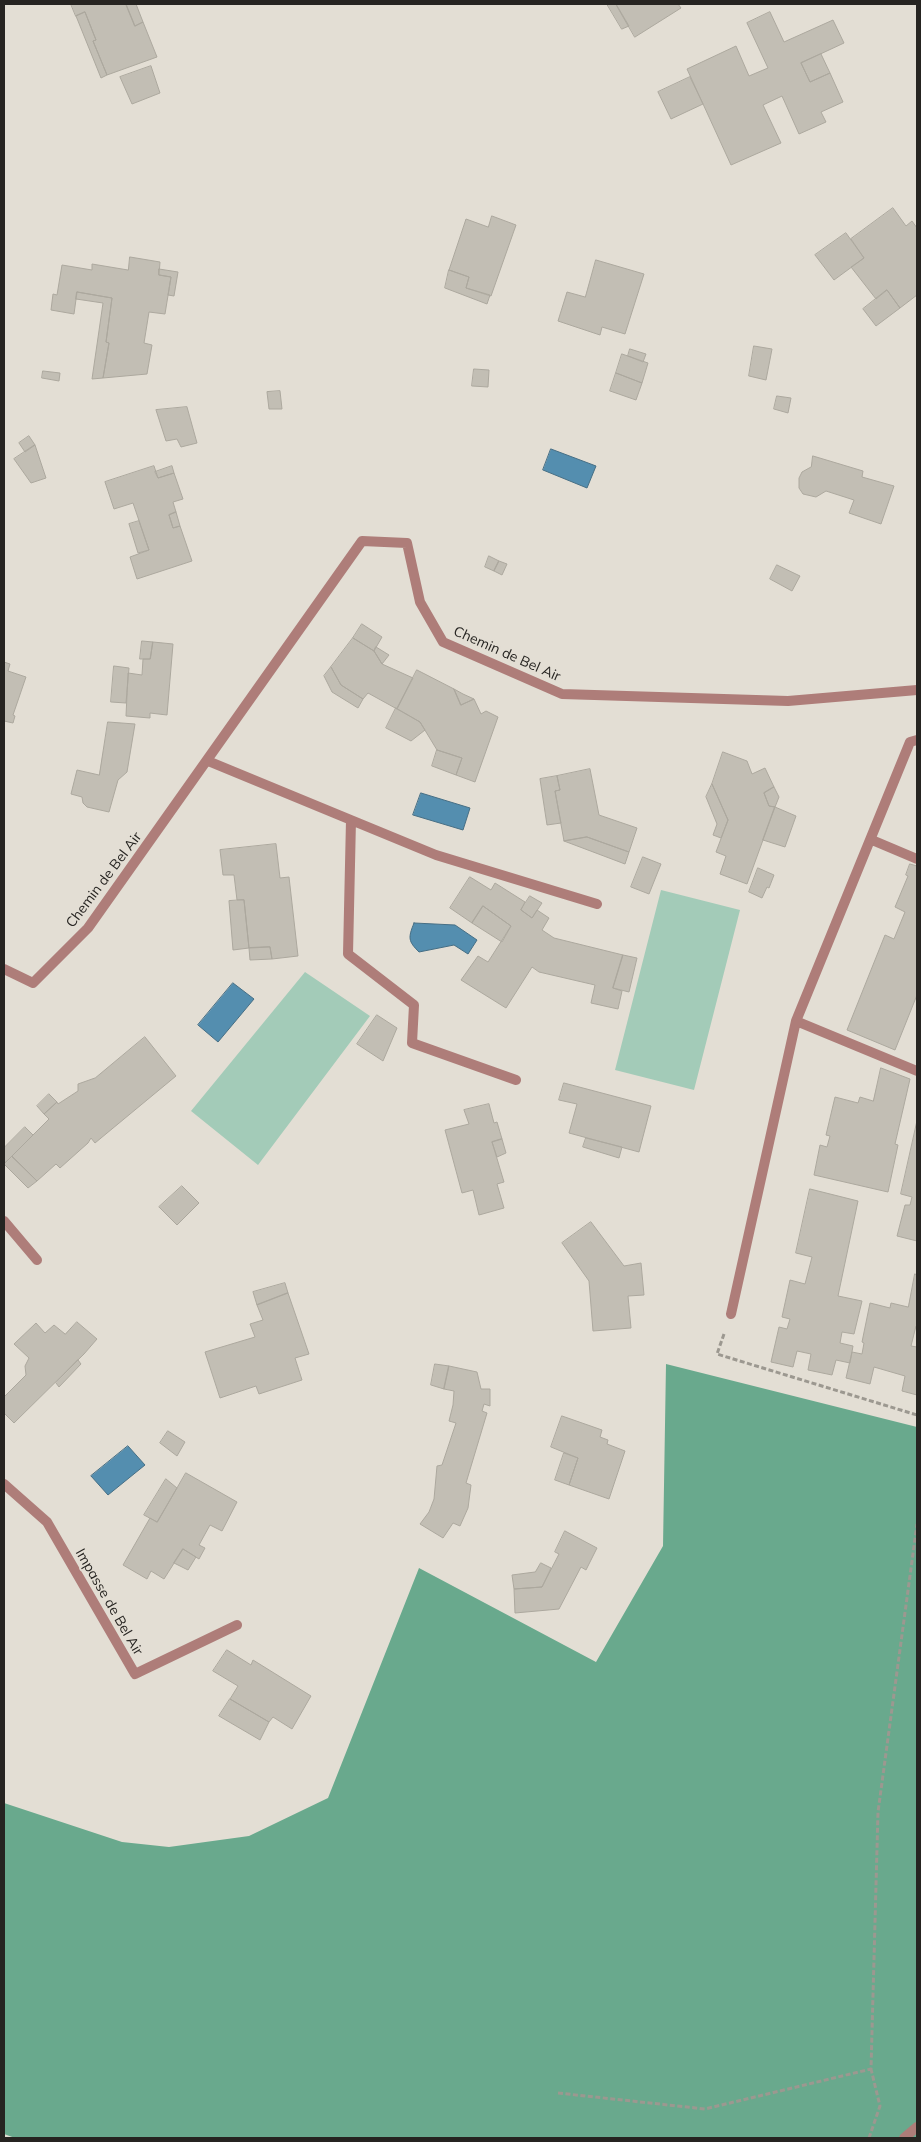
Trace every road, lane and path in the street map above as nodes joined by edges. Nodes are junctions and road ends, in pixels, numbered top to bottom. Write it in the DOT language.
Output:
graph roads {
  1 [pos="917,690"];
  2 [pos="917,740"];
  3 [pos="208,761"];
  4 [pos="351,820"];
  5 [pos="872,840"];
  6 [pos="917,859"];
  7 [pos="596,904"];
  8 [pos="4,968"];
  9 [pos="796,1022"];
  10 [pos="917,1071"];
  11 [pos="516,1080"];
  12 [pos="4,1221"];
  13 [pos="37,1260"];
  14 [pos="731,1314"];
  15 [pos="917,1415"];
  16 [pos="4,1484"];
  17 [pos="917,1524"];
  18 [pos="236,1625"];
  19 [pos="871,2069"];
  20 [pos="558,2093"];
  21 [pos="917,2127"];
  22 [pos="869,2138"];
  23 [pos="904,2138"];
  1 -- 3 [label="street, Chemin de Bel Air"];
  2 -- 5 [label="street"];
  3 -- 4 [label="street"];
  3 -- 8 [label="street, Chemin de Bel Air"];
  4 -- 7 [label="street"];
  4 -- 11 [label="street"];
  5 -- 6 [label="street"];
  5 -- 9 [label="street"];
  9 -- 10 [label="street"];
  9 -- 14 [label="street"];
  12 -- 13 [label="street"];
  14 -- 15 [label="path"];
  16 -- 18 [label="street, Impasse de Bel Air"];
  17 -- 19 [label="path"];
  19 -- 20 [label="path"];
  19 -- 22 [label="path"];
  21 -- 23 [label="street"];
}
